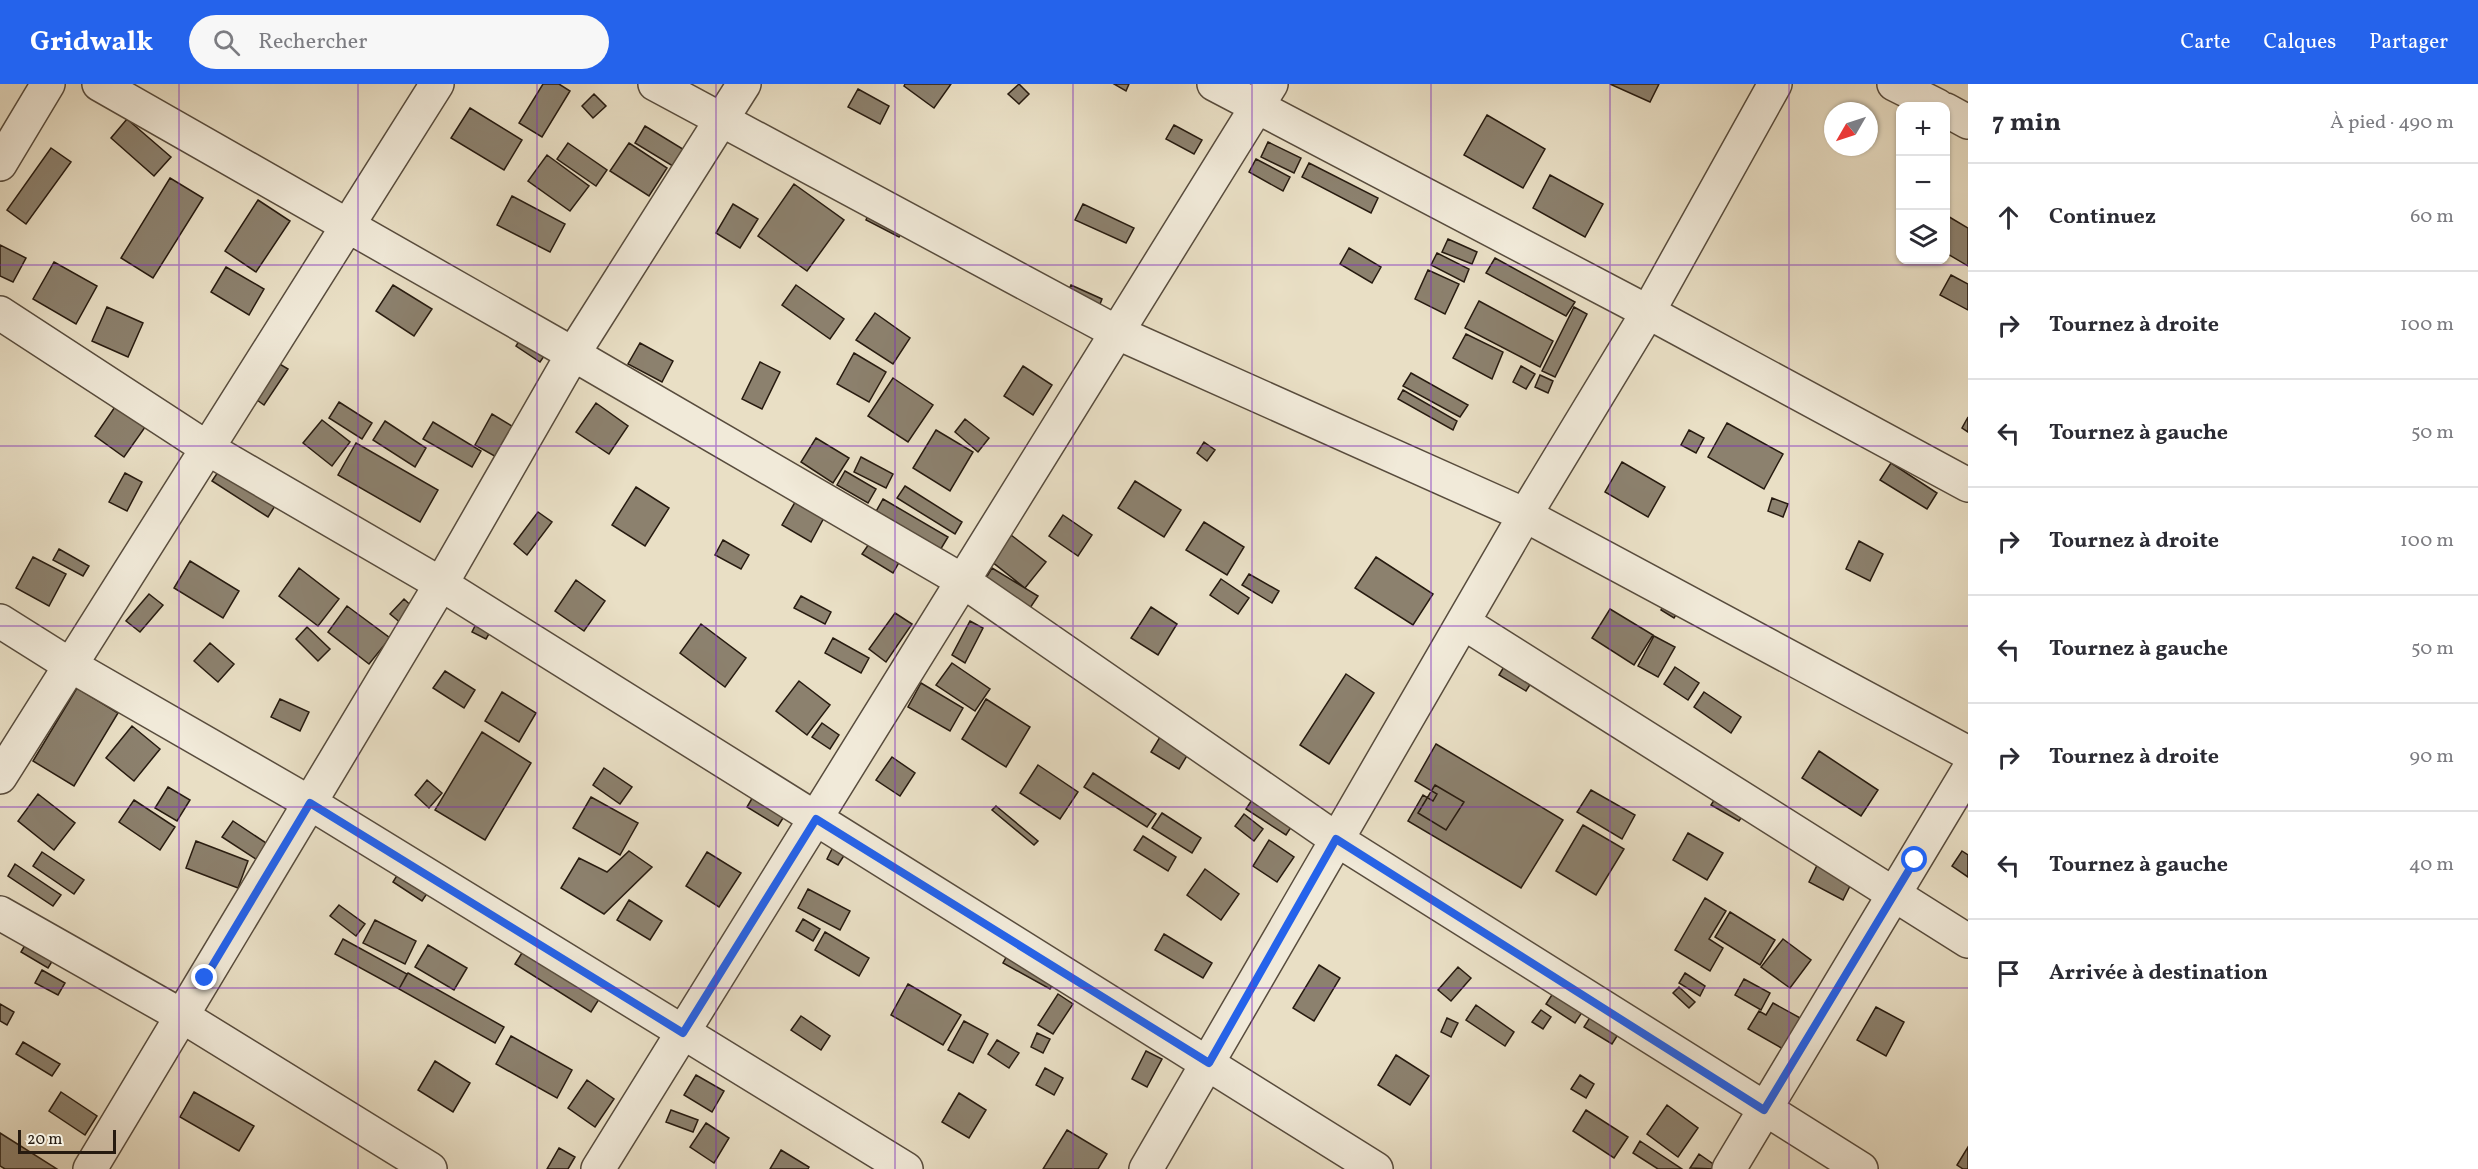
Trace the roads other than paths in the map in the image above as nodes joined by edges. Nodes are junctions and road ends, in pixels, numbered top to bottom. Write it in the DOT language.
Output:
graph roads {
  1 [pos="48,84"];
  2 [pos="99,84"];
  3 [pos="437,84"];
  4 [pos="655,84"];
  5 [pos="744,84"];
  6 [pos="1214,84"];
  7 [pos="1775,84"];
  8 [pos="1894,84"];
  9 [pos="1263,95"];
  10 [pos="1930,102"];
  11 [pos="1950,112"];
  12 [pos="723,121"];
  13 [pos="1968,122"];
  14 [pos="0,164"];
  15 [pos="349,225"];
  16 [pos="1648,312"];
  17 [pos="0,314"];
  18 [pos="1118,333"];
  19 [pos="573,354"];
  20 [pos="207,448"];
  21 [pos="1968,485"];
  22 [pos="1525,515"];
  23 [pos="963,581"];
  24 [pos="441,584"];
  25 [pos="0,621"];
  26 [pos="1464,622"];
  27 [pos="70,665"];
  28 [pos="1968,753"];
  29 [pos="1968,771"];
  30 [pos="0,777"];
  31 [pos="310,803"];
  32 [pos="816,819"];
  33 [pos="1336,839"];
  34 [pos="1894,896"];
  35 [pos="0,913"];
  36 [pos="1968,941"];
  37 [pos="182,1016"];
  38 [pos="683,1033"];
  39 [pos="1209,1063"];
  40 [pos="1764,1110"];
  41 [pos="90,1169"];
  42 [pos="430,1169"];
  43 [pos="598,1169"];
  44 [pos="906,1169"];
  45 [pos="1146,1169"];
  46 [pos="1376,1169"];
  47 [pos="1730,1169"];
  48 [pos="1861,1169"];
  1 -- 14 [label="street"];
  2 -- 15 [label="street"];
  3 -- 15 [label="street"];
  4 -- 12 [label="street"];
  5 -- 12 [label="street"];
  6 -- 9 [label="street"];
  7 -- 16 [label="street"];
  8 -- 10 [label="street"];
  9 -- 16 [label="street"];
  9 -- 18 [label="street"];
  11 -- 13 [label="street"];
  12 -- 18 [label="street"];
  12 -- 19 [label="street"];
  15 -- 19 [label="street"];
  15 -- 20 [label="street"];
  16 -- 21 [label="street"];
  16 -- 22 [label="street"];
  17 -- 20 [label="street"];
  18 -- 22 [label="street"];
  18 -- 23 [label="street"];
  19 -- 23 [label="street"];
  19 -- 24 [label="street"];
  20 -- 24 [label="street"];
  20 -- 27 [label="street"];
  22 -- 26 [label="street"];
  22 -- 28 [label="street"];
  23 -- 32 [label="street"];
  23 -- 33 [label="street"];
  24 -- 31 [label="street"];
  24 -- 32 [label="street"];
  25 -- 27 [label="street"];
  26 -- 33 [label="street"];
  26 -- 34 [label="street"];
  27 -- 30 [label="street"];
  27 -- 31 [label="street"];
  29 -- 34 [label="street"];
  31 -- 37 [label="street"];
  31 -- 38 [label="street"];
  32 -- 38 [label="street"];
  32 -- 39 [label="street"];
  33 -- 39 [label="street"];
  33 -- 40 [label="street"];
  34 -- 36 [label="street"];
  34 -- 40 [label="street"];
  35 -- 37 [label="street"];
  37 -- 41 [label="street"];
  37 -- 42 [label="street"];
  38 -- 43 [label="street"];
  38 -- 44 [label="street"];
  39 -- 45 [label="street"];
  39 -- 46 [label="street"];
  40 -- 47 [label="street"];
  40 -- 48 [label="street"];
}
